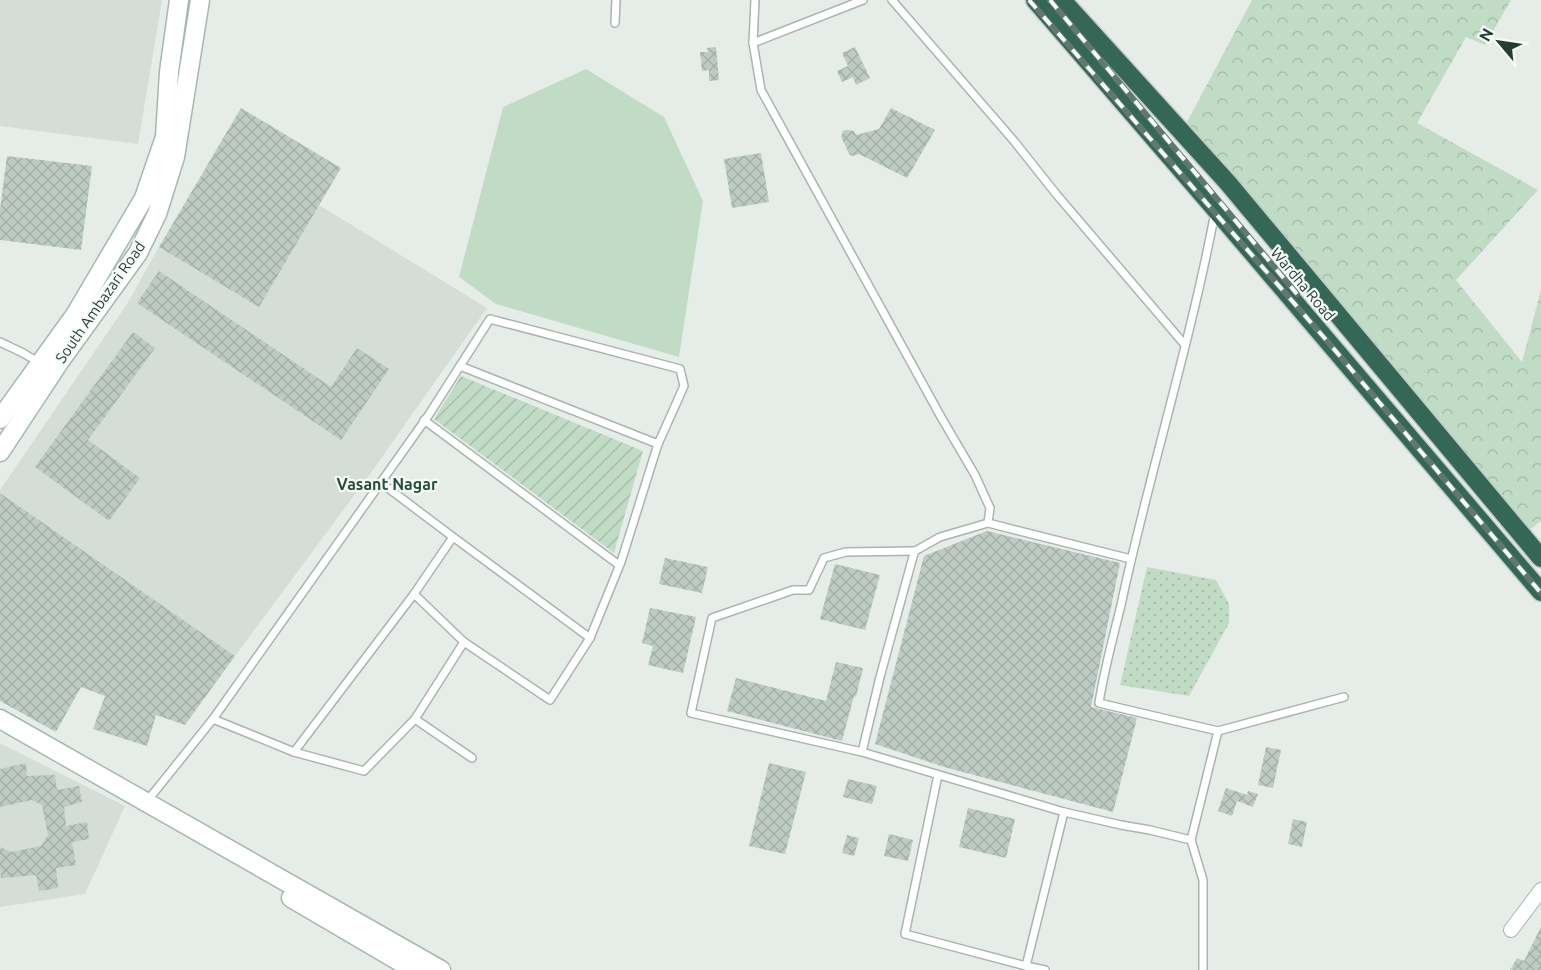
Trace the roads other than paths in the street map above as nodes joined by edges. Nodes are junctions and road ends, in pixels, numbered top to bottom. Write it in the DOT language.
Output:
graph roads {
  1 [pos="179,0"];
  2 [pos="200,0"];
  3 [pos="616,0"];
  4 [pos="755,0"];
  5 [pos="863,0"];
  6 [pos="892,0"];
  7 [pos="1035,0"];
  8 [pos="1062,0"];
  9 [pos="615,23"];
  10 [pos="753,43"];
  11 [pos="1216,210"];
  12 [pos="0,342"];
  13 [pos="1185,345"];
  14 [pos="40,363"];
  15 [pos="460,366"];
  16 [pos="0,419"];
  17 [pos="424,420"];
  18 [pos="658,444"];
  19 [pos="0,452"];
  20 [pos="380,482"];
  21 [pos="988,523"];
  22 [pos="453,537"];
  23 [pos="915,551"];
  24 [pos="1541,558"];
  25 [pos="1131,559"];
  26 [pos="619,565"];
  27 [pos="1539,587"];
  28 [pos="414,594"];
  29 [pos="590,638"];
  30 [pos="464,642"];
  31 [pos="1344,697"];
  32 [pos="0,719"];
  33 [pos="213,719"];
  34 [pos="415,719"];
  35 [pos="1218,731"];
  36 [pos="0,734"];
  37 [pos="294,752"];
  38 [pos="862,752"];
  39 [pos="472,758"];
  40 [pos="938,775"];
  41 [pos="146,802"];
  42 [pos="1064,812"];
  43 [pos="1191,840"];
  44 [pos="1541,890"];
  45 [pos="1511,930"];
  46 [pos="1026,966"];
  47 [pos="414,970"];
  48 [pos="441,970"];
  49 [pos="1045,970"];
  50 [pos="1203,970"];
  1 -- 14 [label="main road, South Ambazari Road"];
  2 -- 19 [label="main road, South Ambazari Road"];
  3 -- 9 [label="lane"];
  4 -- 10 [label="lane"];
  5 -- 10 [label="lane"];
  6 -- 13 [label="lane"];
  7 -- 11 [label="highway, Wardha Road"];
  8 -- 24 [label="highway, Wardha Road"];
  10 -- 21 [label="lane"];
  11 -- 13 [label="lane"];
  11 -- 27 [label="highway, Wardha Road"];
  12 -- 14 [label="lane"];
  13 -- 25 [label="lane"];
  14 -- 16 [label="main road, South Ambazari Road"];
  15 -- 17 [label="lane"];
  15 -- 18 [label="lane"];
  15 -- 18 [label="lane"];
  17 -- 20 [label="lane"];
  17 -- 26 [label="lane"];
  18 -- 26 [label="lane"];
  20 -- 22 [label="lane"];
  20 -- 33 [label="lane"];
  21 -- 23 [label="lane"];
  21 -- 25 [label="lane"];
  22 -- 28 [label="lane"];
  22 -- 29 [label="lane"];
  23 -- 38 [label="lane"];
  23 -- 38 [label="lane"];
  25 -- 35 [label="lane"];
  26 -- 29 [label="lane"];
  28 -- 30 [label="lane"];
  28 -- 37 [label="lane"];
  29 -- 30 [label="lane"];
  30 -- 34 [label="lane"];
  31 -- 35 [label="lane"];
  32 -- 41 [label="main road"];
  33 -- 37 [label="lane"];
  33 -- 41 [label="lane"];
  34 -- 37 [label="lane"];
  34 -- 39 [label="lane"];
  35 -- 43 [label="lane"];
  36 -- 47 [label="main road"];
  38 -- 40 [label="lane"];
  40 -- 42 [label="lane"];
  40 -- 46 [label="lane"];
  41 -- 48 [label="main road"];
  42 -- 43 [label="lane"];
  42 -- 46 [label="lane"];
  43 -- 50 [label="lane"];
  44 -- 45 [label="street"];
  46 -- 49 [label="lane"];
}
